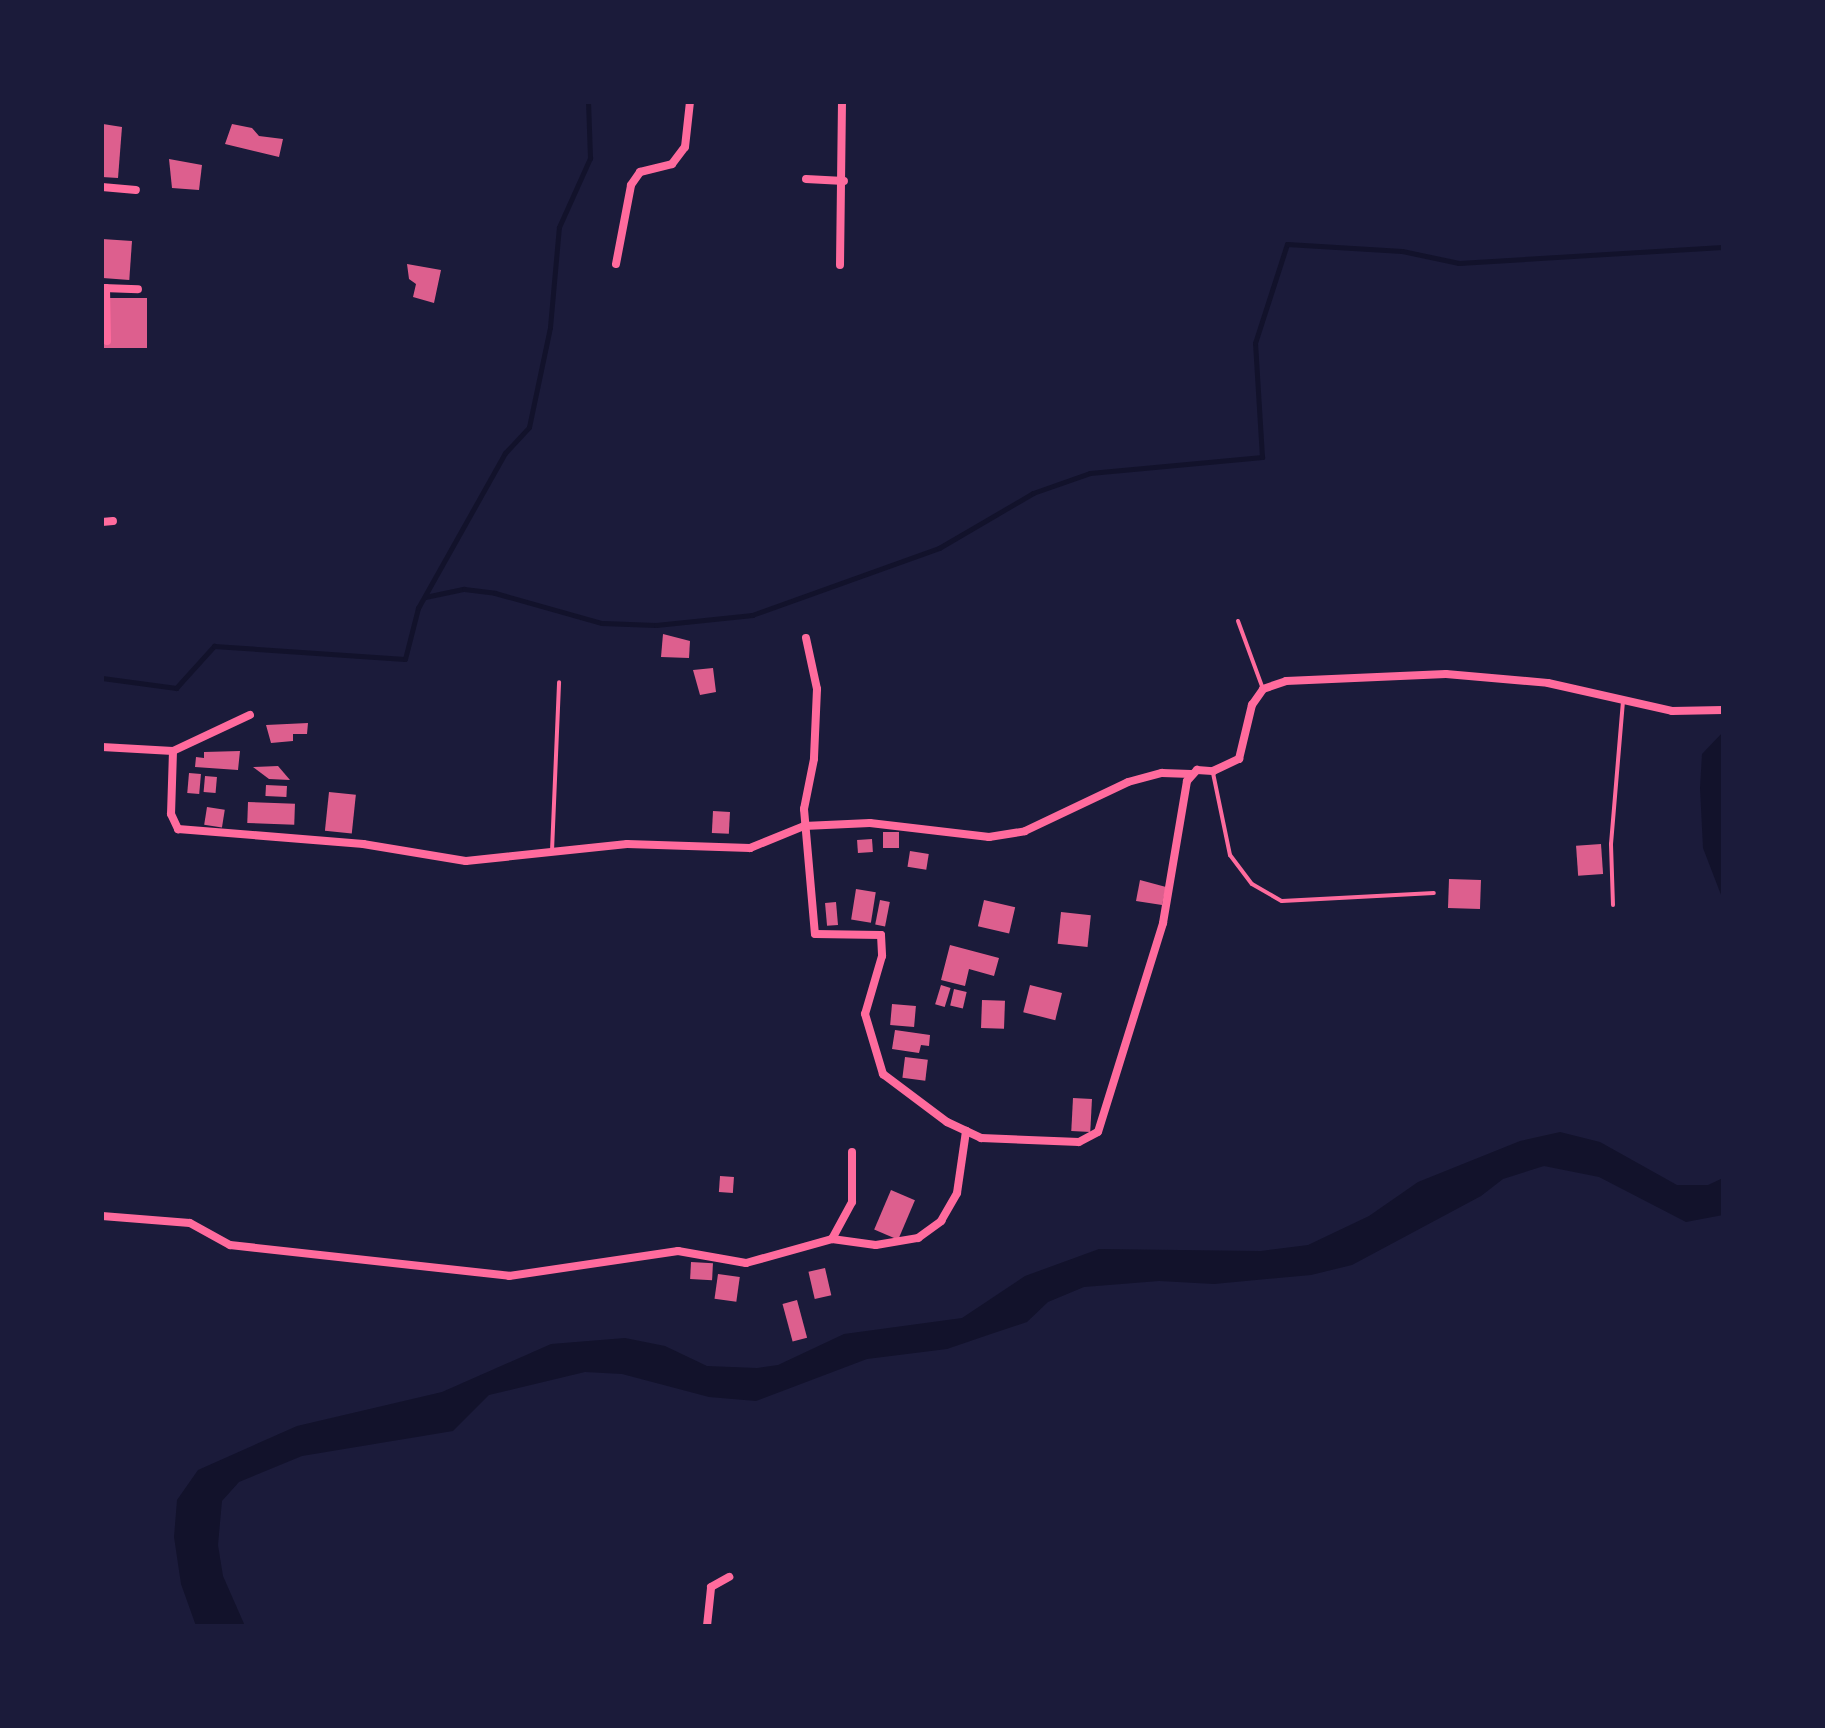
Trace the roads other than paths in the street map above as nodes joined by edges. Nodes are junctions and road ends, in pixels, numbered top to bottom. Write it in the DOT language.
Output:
graph roads {
  1 [pos="690,102"];
  2 [pos="842,102"];
  3 [pos="806,179"];
  4 [pos="844,181"];
  5 [pos="102,187"];
  6 [pos="136,190"];
  7 [pos="616,264"];
  8 [pos="840,265"];
  9 [pos="104,288"];
  10 [pos="138,289"];
  11 [pos="107,341"];
  12 [pos="113,521"];
  13 [pos="102,522"];
  14 [pos="1238,621"];
  15 [pos="806,638"];
  16 [pos="559,682"];
  17 [pos="1263,689"];
  18 [pos="1623,701"];
  19 [pos="1723,710"];
  20 [pos="250,715"];
  21 [pos="102,747"];
  22 [pos="173,751"];
  23 [pos="1213,771"];
  24 [pos="1191,774"];
  25 [pos="804,826"];
  26 [pos="552,851"];
  27 [pos="1434,893"];
  28 [pos="1613,905"];
  29 [pos="966,1131"];
  30 [pos="852,1152"];
  31 [pos="102,1216"];
  32 [pos="832,1239"];
  33 [pos="729,1577"];
  34 [pos="707,1626"];
  1 -- 7 [label="street"];
  2 -- 4 [label="street"];
  3 -- 4 [label="street"];
  4 -- 8 [label="street"];
  5 -- 6 [label="street"];
  9 -- 10 [label="street"];
  9 -- 11 [label="street"];
  12 -- 13 [label="street"];
  14 -- 17 [label="lane"];
  15 -- 25 [label="street"];
  16 -- 26 [label="lane"];
  17 -- 18 [label="street"];
  17 -- 23 [label="street"];
  18 -- 19 [label="street"];
  18 -- 28 [label="lane"];
  20 -- 22 [label="street"];
  21 -- 22 [label="street"];
  22 -- 26 [label="street"];
  23 -- 24 [label="street"];
  23 -- 27 [label="lane"];
  24 -- 25 [label="street"];
  24 -- 29 [label="street"];
  25 -- 26 [label="street"];
  25 -- 29 [label="street"];
  29 -- 32 [label="street"];
  30 -- 32 [label="street"];
  31 -- 32 [label="street"];
  33 -- 34 [label="street"];
}
